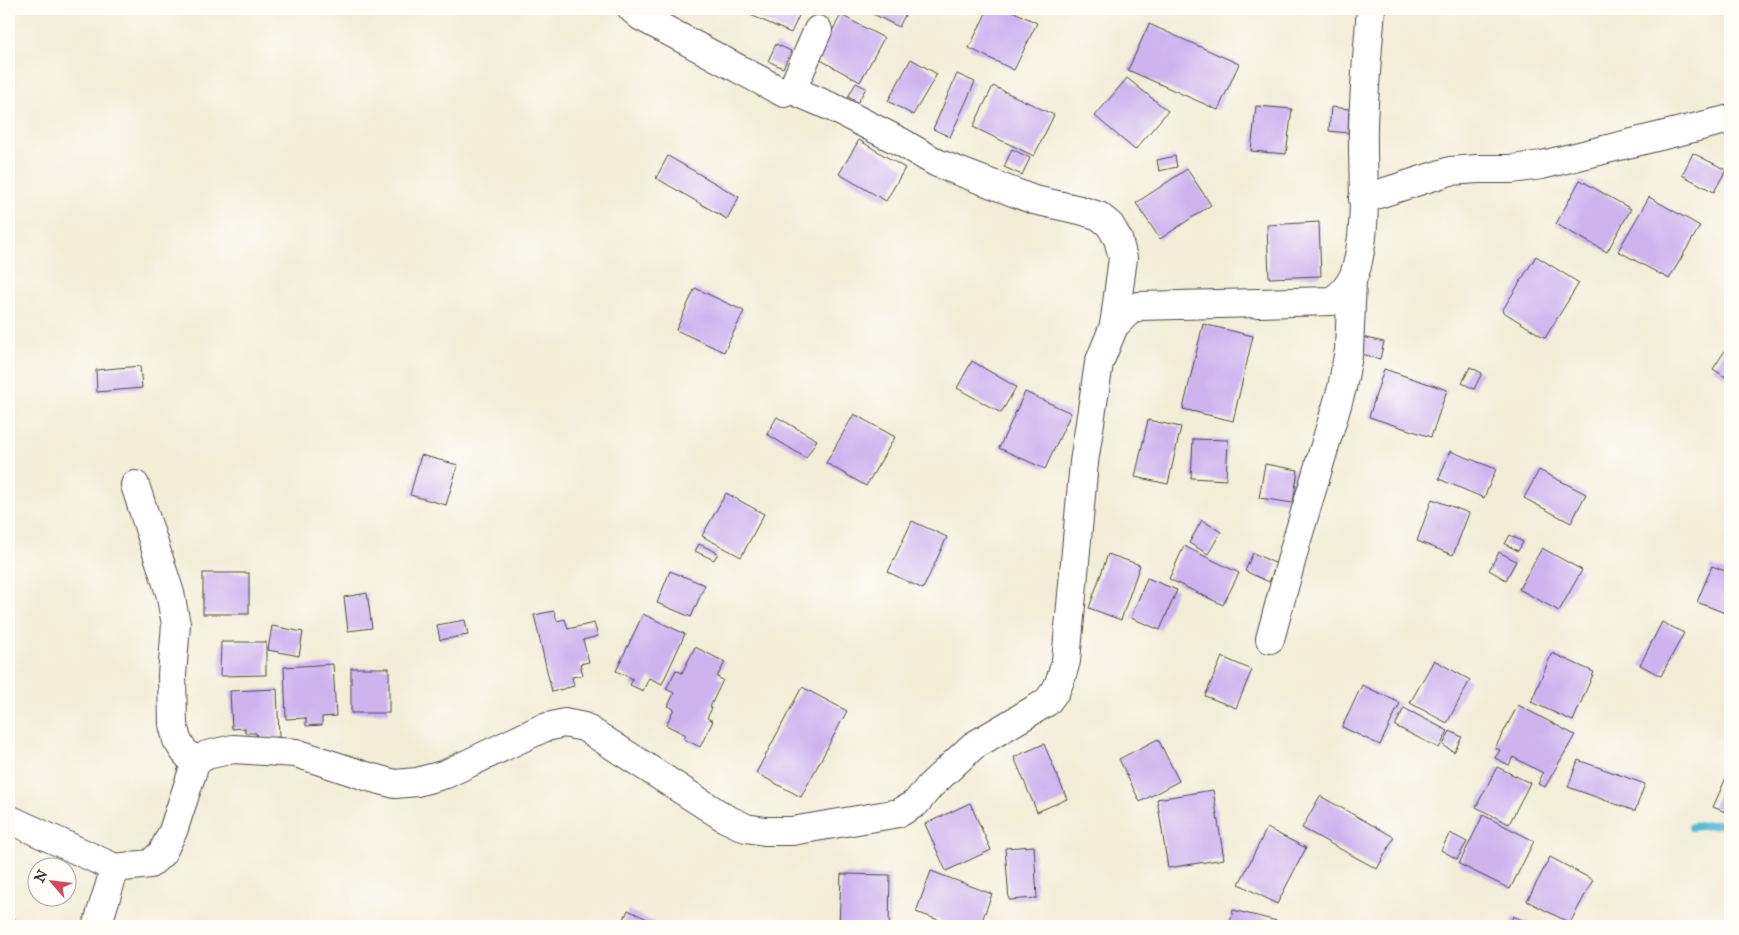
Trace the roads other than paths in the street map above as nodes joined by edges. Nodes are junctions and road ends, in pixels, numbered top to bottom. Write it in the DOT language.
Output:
graph roads {
  1 [pos="632,9"];
  2 [pos="1371,9"];
  3 [pos="818,30"];
  4 [pos="792,90"];
  5 [pos="1730,119"];
  6 [pos="1363,199"];
  7 [pos="1352,281"];
  8 [pos="1114,326"];
  9 [pos="135,485"];
  10 [pos="1270,639"];
  11 [pos="195,764"];
  12 [pos="9,819"];
  13 [pos="114,868"];
  14 [pos="97,926"];
  1 -- 4 [label="street"];
  2 -- 6 [label="street"];
  3 -- 4 [label="street"];
  4 -- 8 [label="street"];
  5 -- 6 [label="street"];
  6 -- 7 [label="street"];
  7 -- 8 [label="street"];
  7 -- 10 [label="street"];
  8 -- 11 [label="street"];
  9 -- 11 [label="street"];
  11 -- 13 [label="street"];
  12 -- 13 [label="street"];
  13 -- 14 [label="street"];
}
